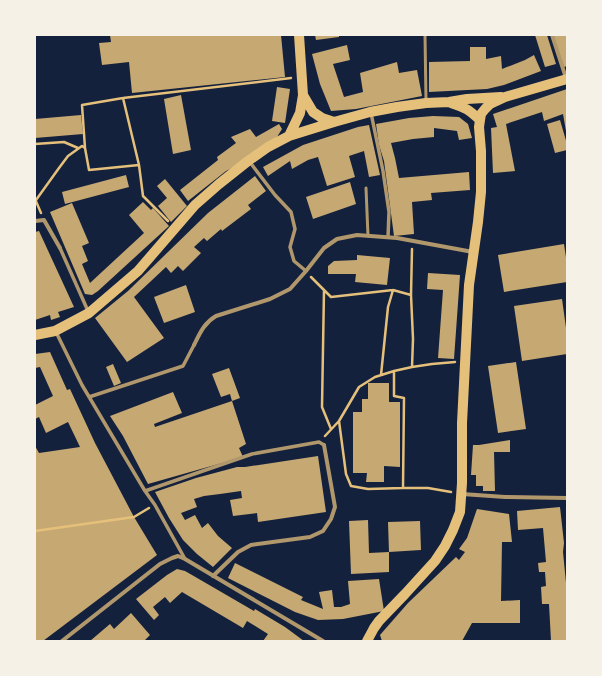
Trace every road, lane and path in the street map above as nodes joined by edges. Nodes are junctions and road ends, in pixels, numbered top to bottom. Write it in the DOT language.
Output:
graph roads {
  1 [pos="299,35"];
  2 [pos="425,35"];
  3 [pos="552,35"];
  4 [pos="294,78"];
  5 [pos="567,79"];
  6 [pos="303,95"];
  7 [pos="505,97"];
  8 [pos="123,98"];
  9 [pos="449,102"];
  10 [pos="426,103"];
  11 [pos="370,112"];
  12 [pos="480,120"];
  13 [pos="334,122"];
  14 [pos="289,136"];
  15 [pos="35,144"];
  16 [pos="79,148"];
  17 [pos="85,148"];
  18 [pos="248,161"];
  19 [pos="139,165"];
  20 [pos="366,188"];
  21 [pos="35,199"];
  22 [pos="44,220"];
  23 [pos="35,221"];
  24 [pos="175,229"];
  25 [pos="368,236"];
  26 [pos="388,237"];
  27 [pos="412,240"];
  28 [pos="60,248"];
  29 [pos="473,252"];
  30 [pos="306,271"];
  31 [pos="324,290"];
  32 [pos="393,290"];
  33 [pos="411,295"];
  34 [pos="89,313"];
  35 [pos="55,331"];
  36 [pos="35,335"];
  37 [pos="194,344"];
  38 [pos="465,361"];
  39 [pos="412,367"];
  40 [pos="394,370"];
  41 [pos="381,375"];
  42 [pos="89,397"];
  43 [pos="339,421"];
  44 [pos="331,429"];
  45 [pos="319,442"];
  46 [pos="324,445"];
  47 [pos="403,488"];
  48 [pos="145,491"];
  49 [pos="462,494"];
  50 [pos="567,498"];
  51 [pos="155,505"];
  52 [pos="35,531"];
  53 [pos="185,559"];
  54 [pos="213,576"];
  55 [pos="62,641"];
  56 [pos="323,641"];
  57 [pos="367,641"];
  1 -- 6 [label="main road"];
  2 -- 10 [label="lane"];
  3 -- 5 [label="street"];
  4 -- 8 [label="path"];
  5 -- 7 [label="main road"];
  6 -- 13 [label="main road"];
  6 -- 14 [label="main road"];
  7 -- 9 [label="main road"];
  7 -- 12 [label="main road"];
  8 -- 17 [label="path"];
  8 -- 19 [label="path"];
  9 -- 10 [label="main road"];
  9 -- 12 [label="main road"];
  10 -- 11 [label="main road"];
  11 -- 13 [label="main road"];
  11 -- 26 [label="street"];
  12 -- 29 [label="main road"];
  13 -- 14 [label="main road"];
  14 -- 18 [label="main road"];
  15 -- 16 [label="path"];
  16 -- 17 [label="path"];
  16 -- 21 [label="path"];
  17 -- 19 [label="path"];
  18 -- 24 [label="main road"];
  18 -- 30 [label="street"];
  19 -- 24 [label="path"];
  20 -- 25 [label="lane"];
  21 -- 22 [label="path"];
  22 -- 23 [label="street"];
  22 -- 28 [label="street"];
  24 -- 34 [label="main road"];
  25 -- 26 [label="street"];
  25 -- 30 [label="street"];
  26 -- 27 [label="street"];
  27 -- 29 [label="street"];
  27 -- 33 [label="path"];
  28 -- 34 [label="street"];
  29 -- 38 [label="main road"];
  30 -- 31 [label="path"];
  30 -- 37 [label="street"];
  31 -- 32 [label="path"];
  31 -- 44 [label="path"];
  32 -- 33 [label="path"];
  32 -- 41 [label="path"];
  33 -- 39 [label="path"];
  34 -- 35 [label="main road"];
  35 -- 36 [label="main road"];
  35 -- 42 [label="street"];
  37 -- 42 [label="street"];
  38 -- 39 [label="path"];
  38 -- 49 [label="main road"];
  39 -- 40 [label="path"];
  40 -- 41 [label="path"];
  40 -- 47 [label="path"];
  41 -- 43 [label="path"];
  42 -- 48 [label="street"];
  43 -- 44 [label="path"];
  43 -- 47 [label="path"];
  44 -- 45 [label="path"];
  45 -- 46 [label="street"];
  45 -- 48 [label="street"];
  46 -- 54 [label="street"];
  47 -- 49 [label="path"];
  48 -- 51 [label="street"];
  49 -- 50 [label="street"];
  49 -- 57 [label="main road"];
  51 -- 52 [label="path"];
  51 -- 53 [label="street"];
  53 -- 54 [label="street"];
  53 -- 55 [label="street"];
  54 -- 56 [label="street"];
}
